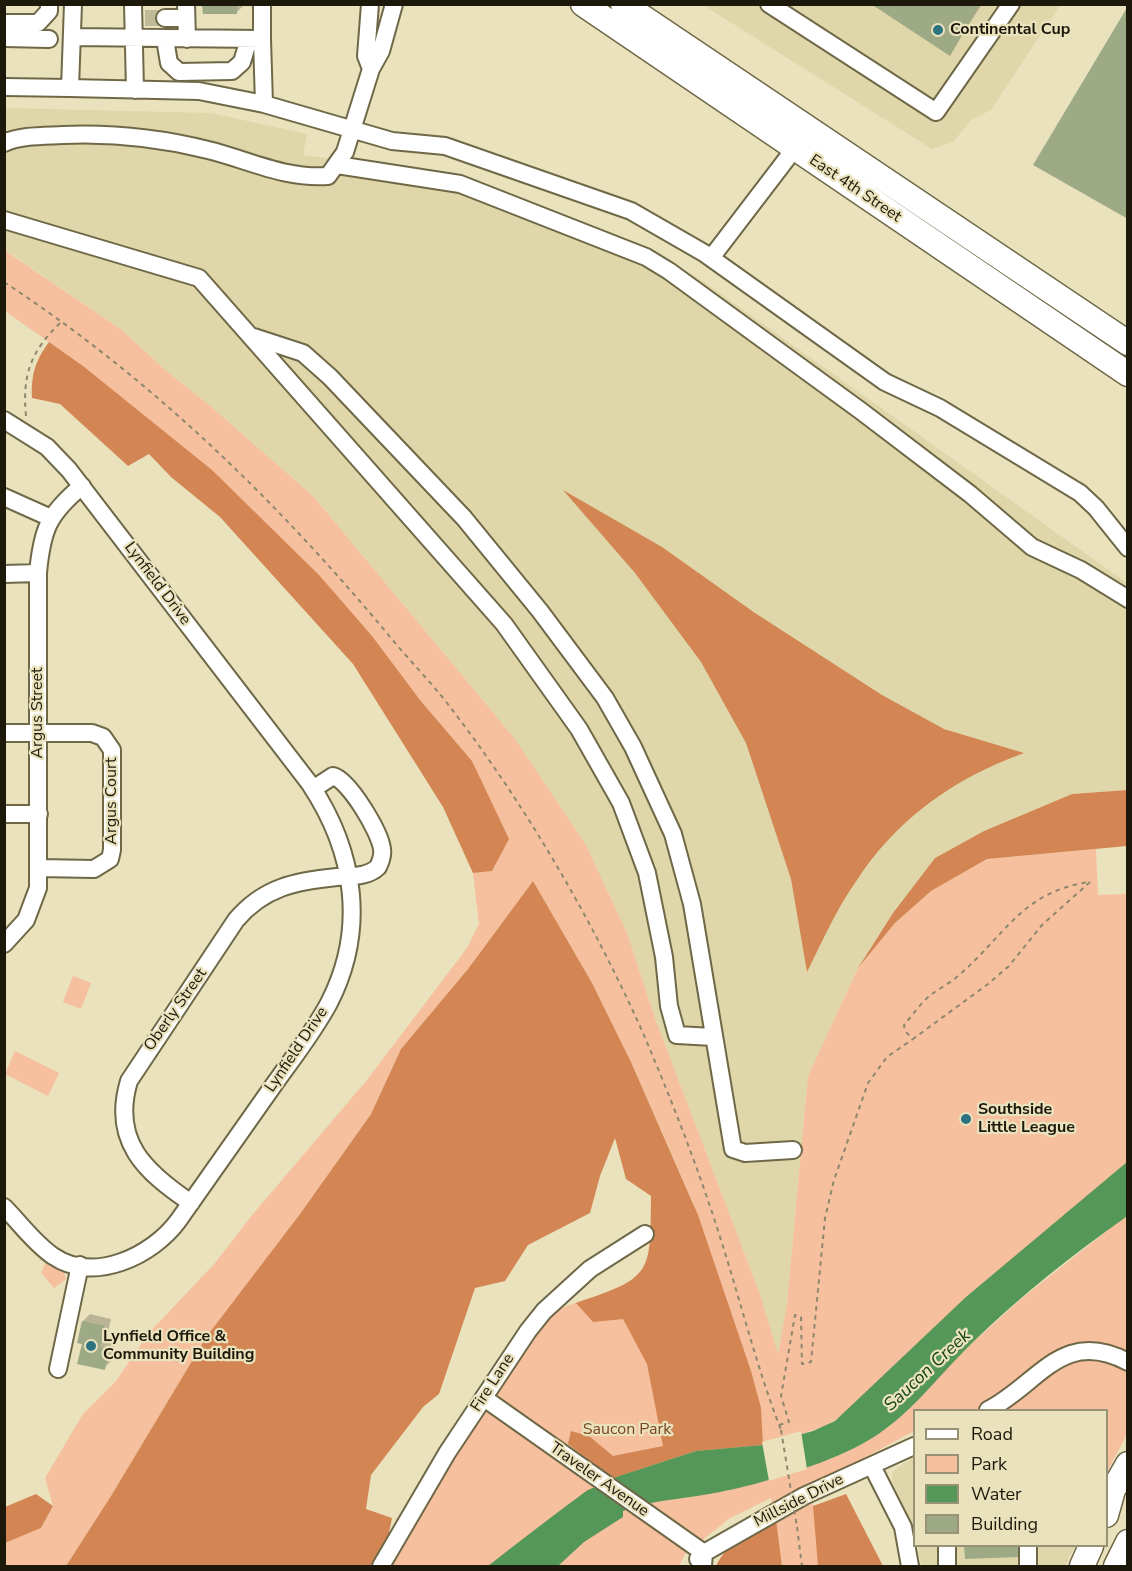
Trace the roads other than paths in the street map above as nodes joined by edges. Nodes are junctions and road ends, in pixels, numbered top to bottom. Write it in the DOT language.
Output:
graph roads {
  1 [pos="49,4"];
  2 [pos="73,4"];
  3 [pos="262,4"];
  4 [pos="370,4"];
  5 [pos="394,4"];
  6 [pos="583,4"];
  7 [pos="623,4"];
  8 [pos="769,4"];
  9 [pos="1011,4"];
  10 [pos="186,11"];
  11 [pos="138,13"];
  12 [pos="165,18"];
  13 [pos="4,23"];
  14 [pos="72,37"];
  15 [pos="134,37"];
  16 [pos="4,38"];
  17 [pos="49,39"];
  18 [pos="165,39"];
  19 [pos="187,39"];
  20 [pos="255,39"];
  21 [pos="371,69"];
  22 [pos="4,87"];
  23 [pos="70,88"];
  24 [pos="135,90"];
  25 [pos="264,104"];
  26 [pos="352,129"];
  27 [pos="4,143"];
  28 [pos="795,148"];
  29 [pos="337,165"];
  30 [pos="4,219"];
  31 [pos="711,258"];
  32 [pos="253,336"];
  33 [pos="1128,343"];
  34 [pos="1128,374"];
  35 [pos="4,420"];
  36 [pos="79,483"];
  37 [pos="4,497"];
  38 [pos="51,518"];
  39 [pos="1128,548"];
  40 [pos="38,573"];
  41 [pos="4,574"];
  42 [pos="1128,599"];
  43 [pos="4,733"];
  44 [pos="38,733"];
  45 [pos="313,789"];
  46 [pos="4,814"];
  47 [pos="39,814"];
  48 [pos="39,868"];
  49 [pos="350,876"];
  50 [pos="4,944"];
  51 [pos="713,1037"];
  52 [pos="793,1150"];
  53 [pos="191,1203"];
  54 [pos="4,1207"];
  55 [pos="645,1234"];
  56 [pos="80,1265"];
  57 [pos="1128,1362"];
  58 [pos="58,1369"];
  59 [pos="484,1398"];
  60 [pos="990,1409"];
  61 [pos="913,1447"];
  62 [pos="1128,1464"];
  63 [pos="872,1466"];
  64 [pos="1108,1511"];
  65 [pos="1128,1542"];
  66 [pos="947,1547"];
  67 [pos="1028,1547"];
  68 [pos="1091,1547"];
  69 [pos="703,1560"];
  70 [pos="381,1566"];
  71 [pos="691,1566"];
  72 [pos="910,1566"];
  73 [pos="947,1566"];
  74 [pos="1028,1566"];
  75 [pos="1082,1566"];
  76 [pos="1116,1566"];
  1 -- 13 [label="street"];
  2 -- 14 [label="street"];
  3 -- 20 [label="street"];
  4 -- 21 [label="street"];
  5 -- 21 [label="street"];
  6 -- 28 [label="highway, East 4th Street"];
  7 -- 33 [label="highway, East 4th Street"];
  8 -- 9 [label="street"];
  10 -- 12 [label="street"];
  10 -- 19 [label="street"];
  11 -- 15 [label="street"];
  14 -- 15 [label="street"];
  14 -- 23 [label="street"];
  15 -- 18 [label="street"];
  15 -- 24 [label="street"];
  16 -- 17 [label="street"];
  18 -- 19 [label="street"];
  18 -- 20 [label="street"];
  19 -- 20 [label="street"];
  20 -- 25 [label="street"];
  21 -- 26 [label="street"];
  22 -- 23 [label="street"];
  23 -- 24 [label="street"];
  24 -- 25 [label="street"];
  25 -- 26 [label="street"];
  26 -- 29 [label="street"];
  26 -- 31 [label="street"];
  27 -- 29 [label="street"];
  28 -- 31 [label="street"];
  28 -- 34 [label="highway, East 4th Street"];
  29 -- 42 [label="street"];
  30 -- 32 [label="street"];
  31 -- 39 [label="street"];
  32 -- 51 [label="street"];
  32 -- 51 [label="street"];
  35 -- 36 [label="street, Lynfield Drive"];
  36 -- 38 [label="street, Argus Street"];
  36 -- 45 [label="street, Lynfield Drive"];
  37 -- 38 [label="street"];
  38 -- 40 [label="street, Argus Street"];
  40 -- 41 [label="street"];
  40 -- 44 [label="street, Argus Street"];
  43 -- 44 [label="street"];
  44 -- 47 [label="street, Argus Street"];
  44 -- 48 [label="street, Argus Court"];
  45 -- 49 [label="street, Lynfield Drive"];
  45 -- 49 [label="street, Oberly Street"];
  46 -- 47 [label="street"];
  47 -- 48 [label="street, Argus Street"];
  48 -- 50 [label="street, Argus Street"];
  49 -- 53 [label="street, Lynfield Drive"];
  49 -- 53 [label="street, Oberly Street"];
  51 -- 52 [label="street"];
  53 -- 56 [label="street, Lynfield Drive"];
  54 -- 56 [label="street, Lynfield Drive"];
  55 -- 59 [label="street, Fire Lane"];
  56 -- 58 [label="street"];
  57 -- 60 [label="street"];
  59 -- 69 [label="street, Traveler Avenue"];
  59 -- 70 [label="street, Fire Lane"];
  61 -- 63 [label="street, Millside Drive"];
  62 -- 64 [label="highway"];
  63 -- 69 [label="street, Millside Drive"];
  63 -- 72 [label="street"];
  65 -- 76 [label="highway"];
  66 -- 73 [label="street"];
  67 -- 74 [label="street"];
  68 -- 75 [label="highway"];
  69 -- 71 [label="street, Millside Drive"];
}
